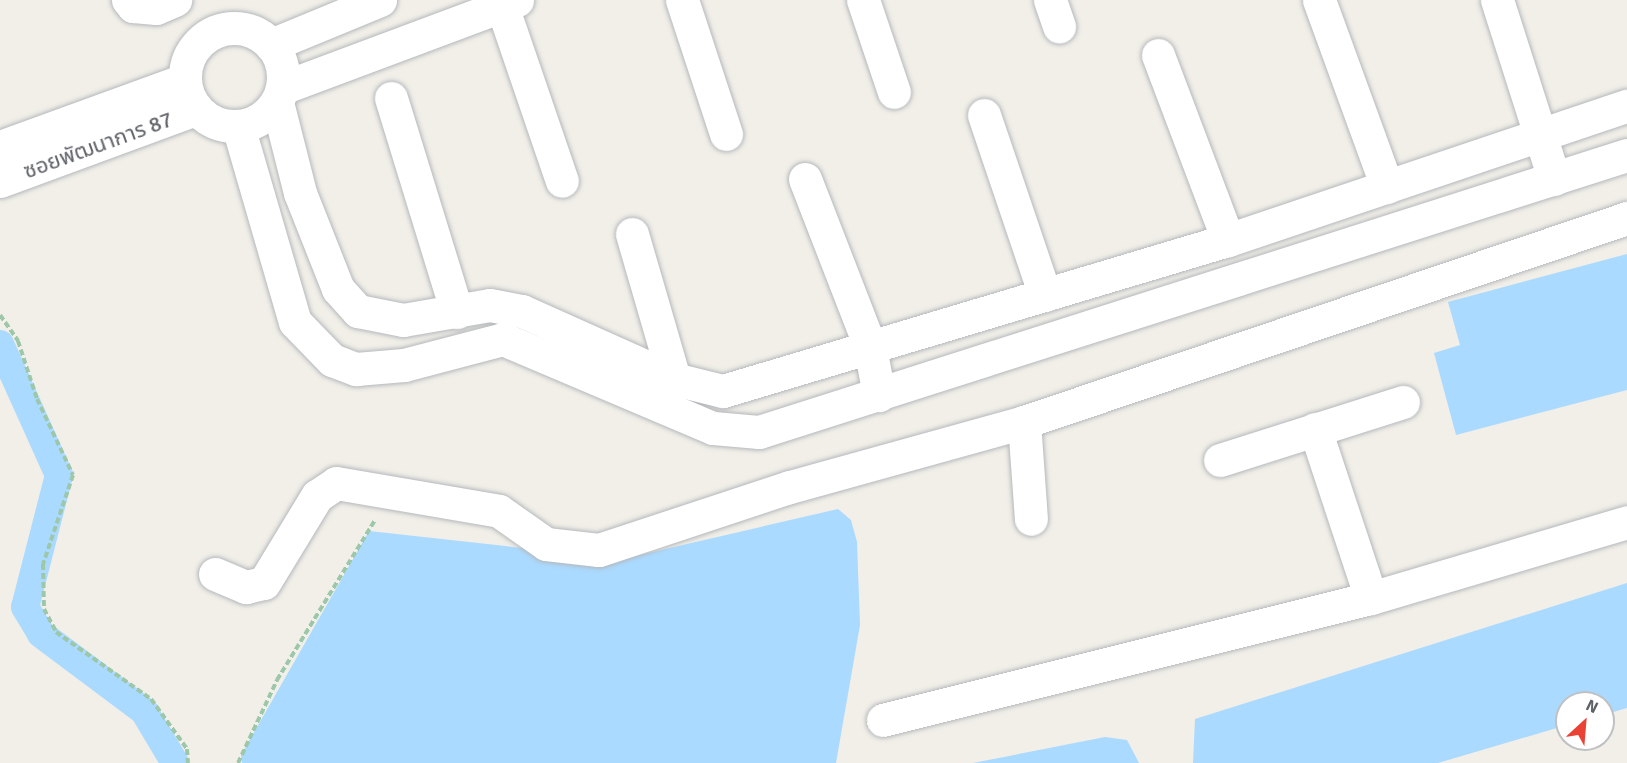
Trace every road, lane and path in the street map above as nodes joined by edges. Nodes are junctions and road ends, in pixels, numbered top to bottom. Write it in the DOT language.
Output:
graph roads {
  1 [pos="128,0"];
  2 [pos="175,0"];
  3 [pos="380,0"];
  4 [pos="682,0"];
  5 [pos="862,0"];
  6 [pos="1319,0"];
  7 [pos="1497,0"];
  8 [pos="506,2"];
  9 [pos="271,45"];
  10 [pos="1158,55"];
  11 [pos="894,92"];
  12 [pos="190,95"];
  13 [pos="279,95"];
  14 [pos="391,98"];
  15 [pos="1627,106"];
  16 [pos="984,115"];
  17 [pos="238,126"];
  18 [pos="726,134"];
  19 [pos="1538,134"];
  20 [pos="0,147"];
  21 [pos="1627,155"];
  22 [pos="805,179"];
  23 [pos="1554,179"];
  24 [pos="0,181"];
  25 [pos="562,181"];
  26 [pos="1387,187"];
  27 [pos="300,193"];
  28 [pos="262,209"];
  29 [pos="1627,218"];
  30 [pos="632,234"];
  31 [pos="1228,240"];
  32 [pos="1045,295"];
  33 [pos="457,312"];
  34 [pos="0,315"];
  35 [pos="870,347"];
  36 [pos="674,379"];
  37 [pos="879,395"];
  38 [pos="1403,402"];
  39 [pos="1023,422"];
  40 [pos="1315,429"];
  41 [pos="1220,460"];
  42 [pos="394,492"];
  43 [pos="1031,519"];
  44 [pos="1627,522"];
  45 [pos="215,574"];
  46 [pos="1371,598"];
  47 [pos="882,720"];
  48 [pos="188,763"];
  49 [pos="238,763"];
  1 -- 2 [label="street"];
  3 -- 9 [label="street"];
  4 -- 18 [label="street"];
  5 -- 11 [label="street"];
  6 -- 26 [label="street"];
  7 -- 19 [label="street"];
  8 -- 13 [label="street"];
  8 -- 25 [label="street"];
  9 -- 12 [label="street, ซอยพัฒนาการ 87"];
  9 -- 13 [label="street"];
  10 -- 31 [label="street"];
  12 -- 17 [label="street, ซอยพัฒนาการ 87"];
  12 -- 20 [label="street, ซอยพัฒนาการ 87"];
  12 -- 24 [label="street, ซอยพัฒนาการ 87"];
  13 -- 17 [label="street"];
  13 -- 27 [label="street"];
  14 -- 33 [label="street"];
  15 -- 19 [label="street"];
  16 -- 32 [label="street"];
  17 -- 28 [label="street"];
  19 -- 23 [label="street"];
  19 -- 26 [label="street"];
  21 -- 23 [label="street"];
  22 -- 35 [label="street"];
  23 -- 37 [label="street"];
  26 -- 31 [label="street"];
  27 -- 28 [label="street"];
  27 -- 33 [label="street"];
  28 -- 37 [label="street"];
  29 -- 39 [label="street"];
  30 -- 36 [label="street"];
  31 -- 32 [label="street"];
  32 -- 35 [label="street"];
  33 -- 36 [label="street"];
  34 -- 48 [label="path"];
  35 -- 36 [label="street"];
  35 -- 37 [label="street"];
  38 -- 40 [label="street"];
  39 -- 42 [label="street"];
  39 -- 43 [label="street"];
  40 -- 41 [label="street"];
  40 -- 46 [label="street"];
  42 -- 45 [label="street"];
  42 -- 49 [label="path"];
  44 -- 46 [label="street"];
  46 -- 47 [label="street"];
}
